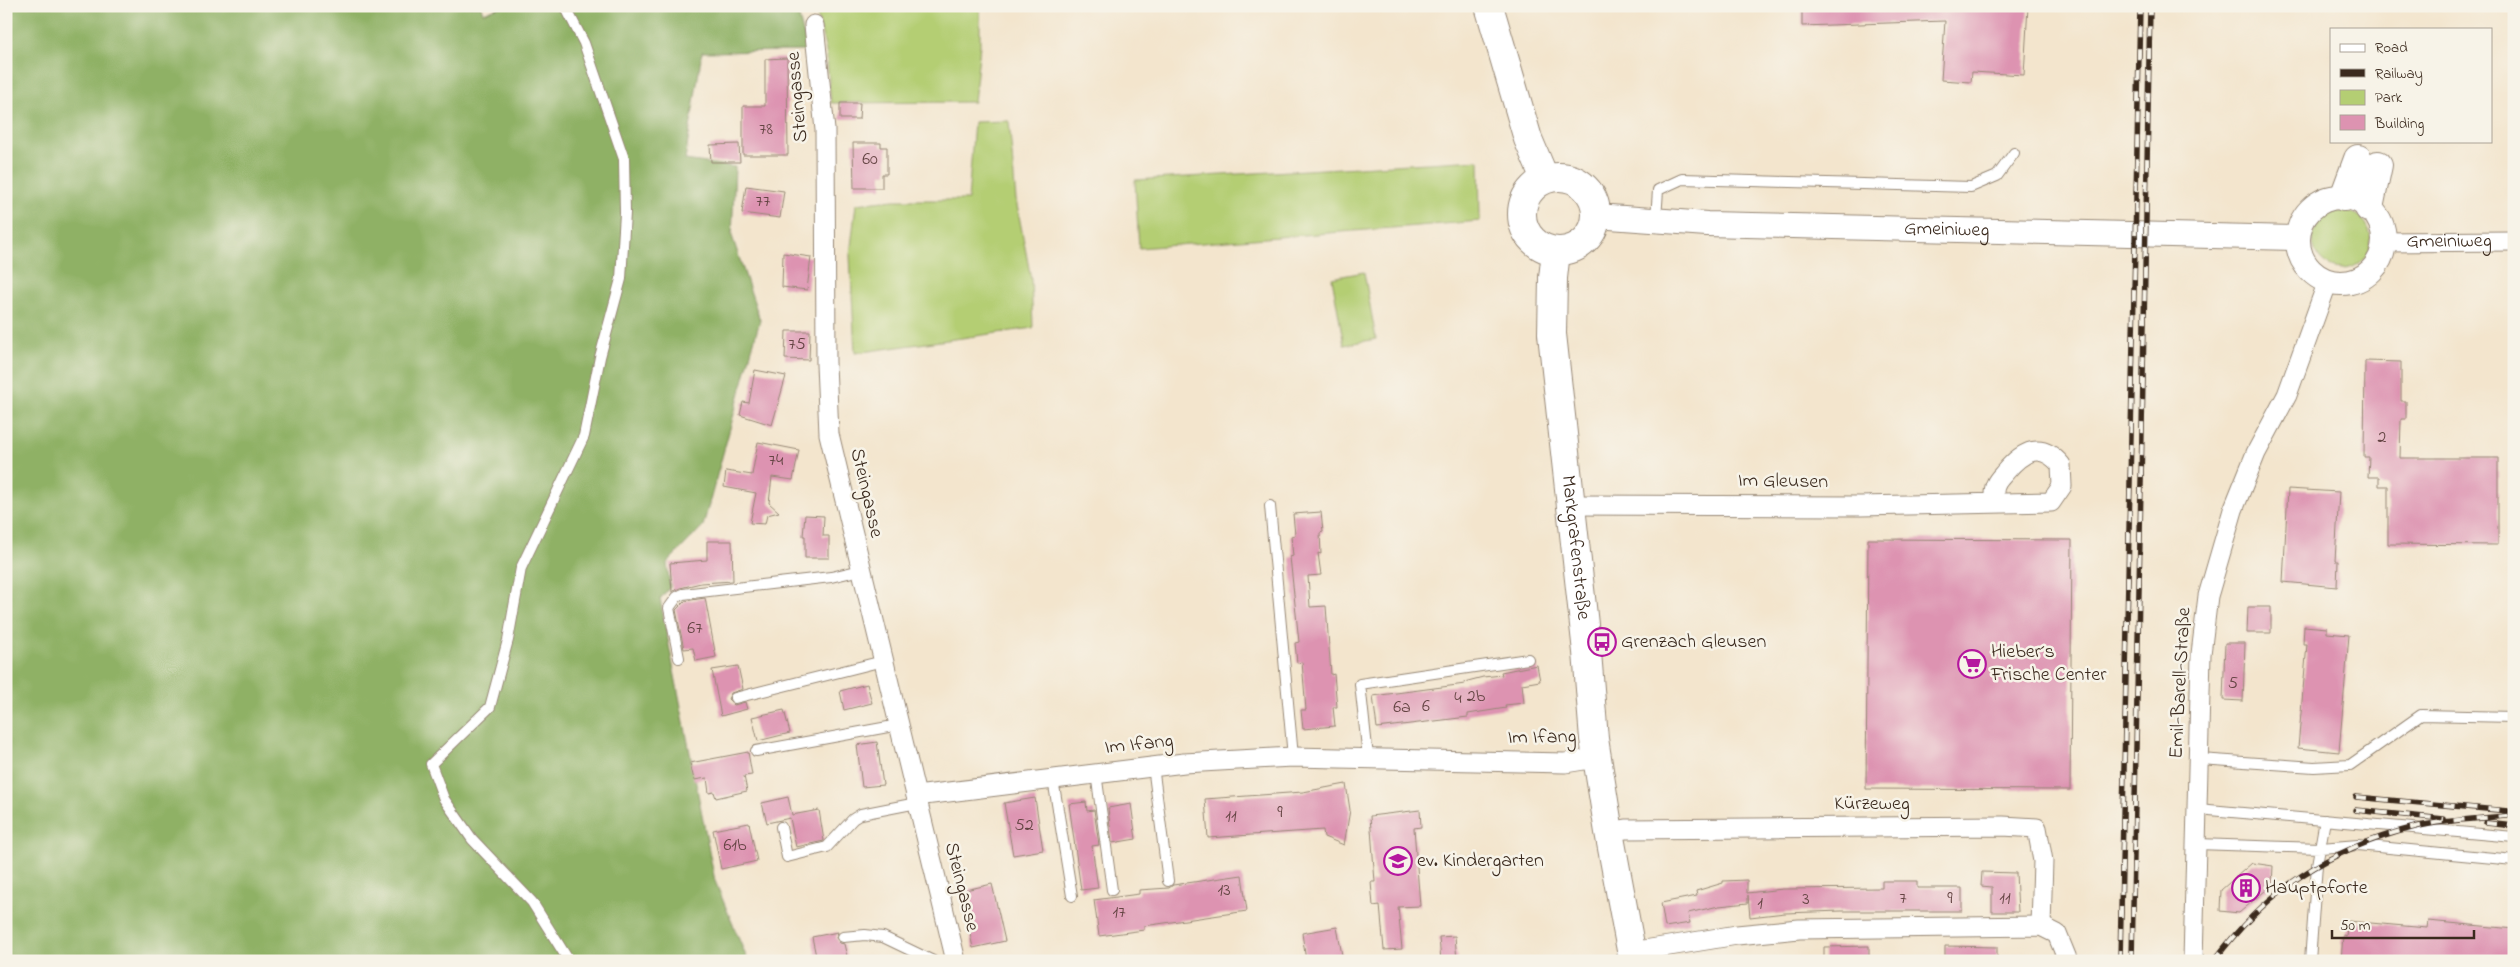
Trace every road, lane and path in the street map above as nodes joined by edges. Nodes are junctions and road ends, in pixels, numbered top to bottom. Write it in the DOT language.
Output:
graph roads {
  1 [pos="565,6"];
  2 [pos="1489,6"];
  3 [pos="814,25"];
  4 [pos="2014,154"];
  5 [pos="1545,179"];
  6 [pos="2344,197"];
  7 [pos="2369,208"];
  8 [pos="1596,216"];
  9 [pos="1656,220"];
  10 [pos="2298,238"];
  11 [pos="2514,241"];
  12 [pos="2383,242"];
  13 [pos="1556,251"];
  14 [pos="2328,281"];
  15 [pos="1994,503"];
  16 [pos="1571,505"];
  17 [pos="1270,506"];
  18 [pos="861,570"];
  19 [pos="679,658"];
  20 [pos="1528,659"];
  21 [pos="883,661"];
  22 [pos="735,698"];
  23 [pos="2514,717"];
  24 [pos="898,724"];
  25 [pos="756,751"];
  26 [pos="1292,757"];
  27 [pos="1368,757"];
  28 [pos="1596,758"];
  29 [pos="2200,759"];
  30 [pos="1153,766"];
  31 [pos="1096,773"];
  32 [pos="1053,779"];
  33 [pos="917,800"];
  34 [pos="2198,809"];
  35 [pos="2325,820"];
  36 [pos="780,827"];
  37 [pos="1608,832"];
  38 [pos="2514,837"];
  39 [pos="2197,844"];
  40 [pos="2321,848"];
  41 [pos="2514,860"];
  42 [pos="1168,882"];
  43 [pos="1112,890"];
  44 [pos="1072,896"];
  45 [pos="2040,926"];
  46 [pos="843,937"];
  47 [pos="1632,956"];
  48 [pos="952,960"];
  49 [pos="569,961"];
  50 [pos="933,961"];
  51 [pos="2068,961"];
  52 [pos="2193,961"];
  53 [pos="2310,961"];
  1 -- 49 [label="lane"];
  2 -- 5 [label="main road"];
  3 -- 18 [label="street, Steingasse"];
  4 -- 9 [label="lane"];
  5 -- 8 [label="main road"];
  5 -- 13 [label="main road"];
  6 -- 7 [label="street"];
  6 -- 7 [label="main road"];
  6 -- 10 [label="street"];
  7 -- 12 [label="street"];
  8 -- 9 [label="street, Gmeiniweg"];
  8 -- 13 [label="main road"];
  9 -- 10 [label="street, Gmeiniweg"];
  10 -- 14 [label="street"];
  11 -- 12 [label="street, Gmeiniweg"];
  12 -- 14 [label="street"];
  13 -- 16 [label="main road, Markgrafenstraße"];
  14 -- 29 [label="street, Emil-Barell-Straße"];
  15 -- 16 [label="street, Im Gleusen"];
  16 -- 28 [label="main road, Markgrafenstraße"];
  17 -- 26 [label="lane"];
  18 -- 19 [label="lane"];
  18 -- 21 [label="street, Steingasse"];
  20 -- 27 [label="lane"];
  21 -- 22 [label="lane"];
  21 -- 24 [label="street, Steingasse"];
  23 -- 29 [label="lane"];
  24 -- 25 [label="lane"];
  24 -- 33 [label="street, Steingasse"];
  26 -- 27 [label="street, Im Ifang"];
  26 -- 30 [label="street, Im Ifang"];
  27 -- 28 [label="street, Im Ifang"];
  28 -- 37 [label="main road, Markgrafenstraße"];
  29 -- 34 [label="street, Emil-Barell-Straße"];
  30 -- 31 [label="street, Im Ifang"];
  30 -- 42 [label="lane"];
  31 -- 32 [label="street, Im Ifang"];
  31 -- 43 [label="lane"];
  32 -- 33 [label="street, Im Ifang"];
  32 -- 44 [label="lane"];
  33 -- 36 [label="lane"];
  33 -- 48 [label="street, Steingasse"];
  34 -- 35 [label="lane"];
  34 -- 39 [label="street, Emil-Barell-Straße"];
  35 -- 38 [label="lane"];
  35 -- 40 [label="lane"];
  37 -- 45 [label="street, Kürzeweg"];
  37 -- 47 [label="main road, Markgrafenstraße"];
  39 -- 40 [label="lane"];
  39 -- 52 [label="street, Emil-Barell-Straße"];
  40 -- 41 [label="lane"];
  40 -- 53 [label="lane"];
  45 -- 47 [label="street"];
  45 -- 51 [label="street"];
  46 -- 50 [label="lane"];
}
